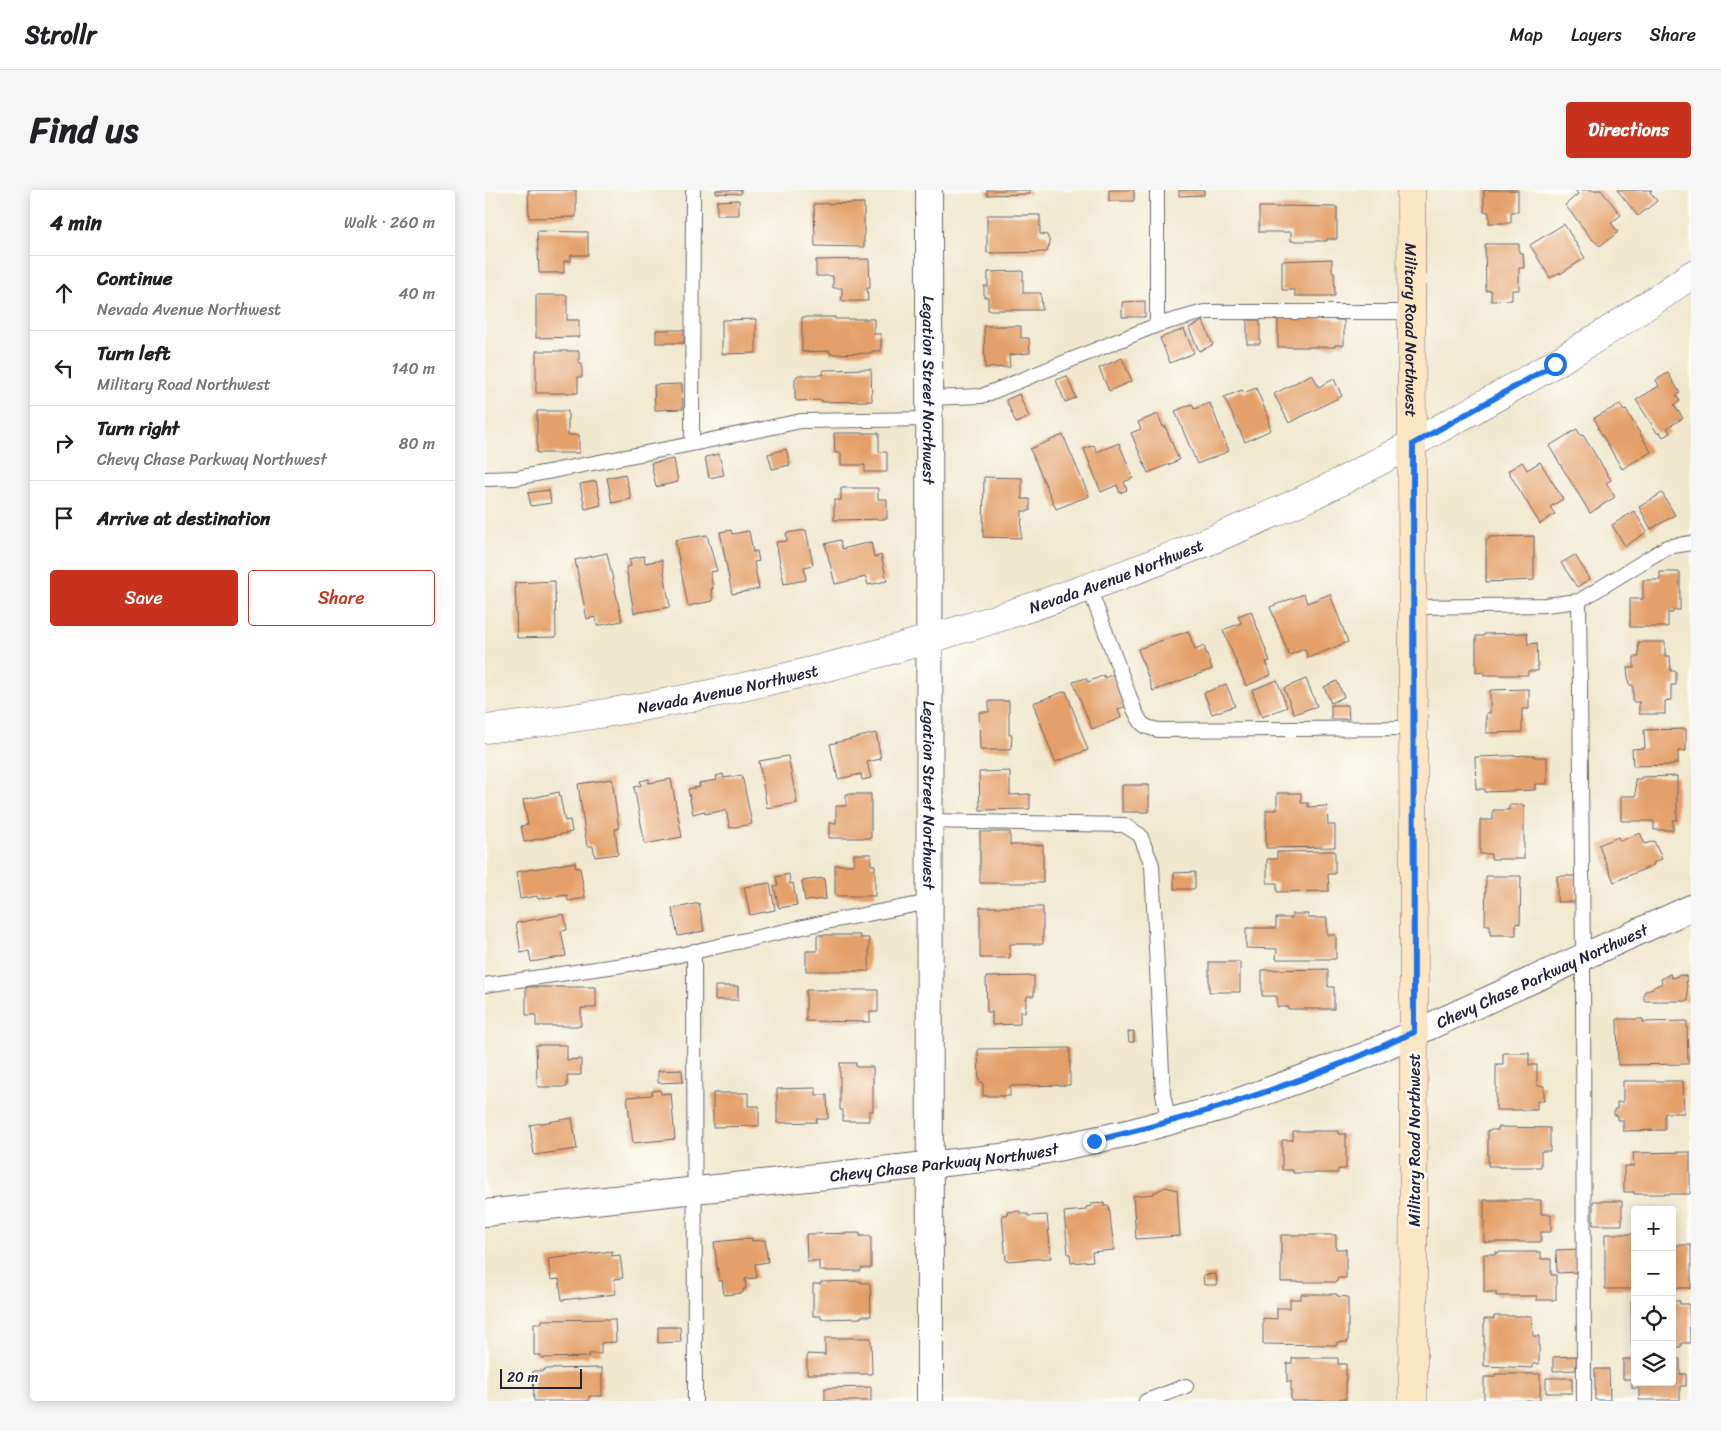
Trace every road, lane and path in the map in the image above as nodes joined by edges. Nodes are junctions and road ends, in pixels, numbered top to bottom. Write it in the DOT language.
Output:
graph roads {
  1 [pos="693,190"];
  2 [pos="929,190"];
  3 [pos="1157,190"];
  4 [pos="1411,190"];
  5 [pos="1691,275"];
  6 [pos="1412,312"];
  7 [pos="1157,325"];
  8 [pos="929,409"];
  9 [pos="692,444"];
  10 [pos="1413,444"];
  11 [pos="485,479"];
  12 [pos="1691,543"];
  13 [pos="1089,587"];
  14 [pos="1579,601"];
  15 [pos="1413,607"];
  16 [pos="929,639"];
  17 [pos="1413,728"];
  18 [pos="485,729"];
  19 [pos="929,821"];
  20 [pos="930,902"];
  21 [pos="1691,908"];
  22 [pos="694,952"];
  23 [pos="1583,956"];
  24 [pos="485,985"];
  25 [pos="1414,1032"];
  26 [pos="1169,1123"];
  27 [pos="930,1165"];
  28 [pos="695,1191"];
  29 [pos="485,1213"];
  30 [pos="1186,1386"];
  31 [pos="695,1401"];
  32 [pos="930,1401"];
  33 [pos="1146,1401"];
  34 [pos="1413,1401"];
  35 [pos="1584,1401"];
  1 -- 9 [label="lane"];
  2 -- 8 [label="street, Legation Street Northwest"];
  3 -- 7 [label="lane"];
  4 -- 6 [label="main road, Military Road Northwest"];
  5 -- 10 [label="street, Nevada Avenue Northwest"];
  6 -- 7 [label="lane"];
  6 -- 10 [label="main road, Military Road Northwest"];
  7 -- 8 [label="lane"];
  8 -- 9 [label="lane"];
  8 -- 16 [label="street, Legation Street Northwest"];
  9 -- 11 [label="lane"];
  10 -- 13 [label="street, Nevada Avenue Northwest"];
  10 -- 15 [label="main road, Military Road Northwest"];
  12 -- 14 [label="lane"];
  13 -- 16 [label="street, Nevada Avenue Northwest"];
  13 -- 17 [label="lane"];
  14 -- 15 [label="lane"];
  14 -- 23 [label="lane"];
  15 -- 17 [label="main road, Military Road Northwest"];
  16 -- 18 [label="street, Nevada Avenue Northwest"];
  16 -- 19 [label="street, Legation Street Northwest"];
  17 -- 25 [label="main road, Military Road Northwest"];
  19 -- 20 [label="street, Legation Street Northwest"];
  19 -- 26 [label="lane"];
  20 -- 22 [label="lane"];
  20 -- 27 [label="street, Legation Street Northwest"];
  21 -- 23 [label="street, Chevy Chase Parkway Northwest"];
  22 -- 24 [label="lane"];
  22 -- 28 [label="lane"];
  23 -- 25 [label="street, Chevy Chase Parkway Northwest"];
  23 -- 35 [label="lane"];
  25 -- 26 [label="street, Chevy Chase Parkway Northwest"];
  25 -- 34 [label="main road, Military Road Northwest"];
  26 -- 27 [label="street, Chevy Chase Parkway Northwest"];
  27 -- 28 [label="street, Chevy Chase Parkway Northwest"];
  27 -- 32 [label="street, Legation Street Northwest"];
  28 -- 29 [label="street, Chevy Chase Parkway Northwest"];
  28 -- 31 [label="lane"];
  30 -- 33 [label="lane"];
}
